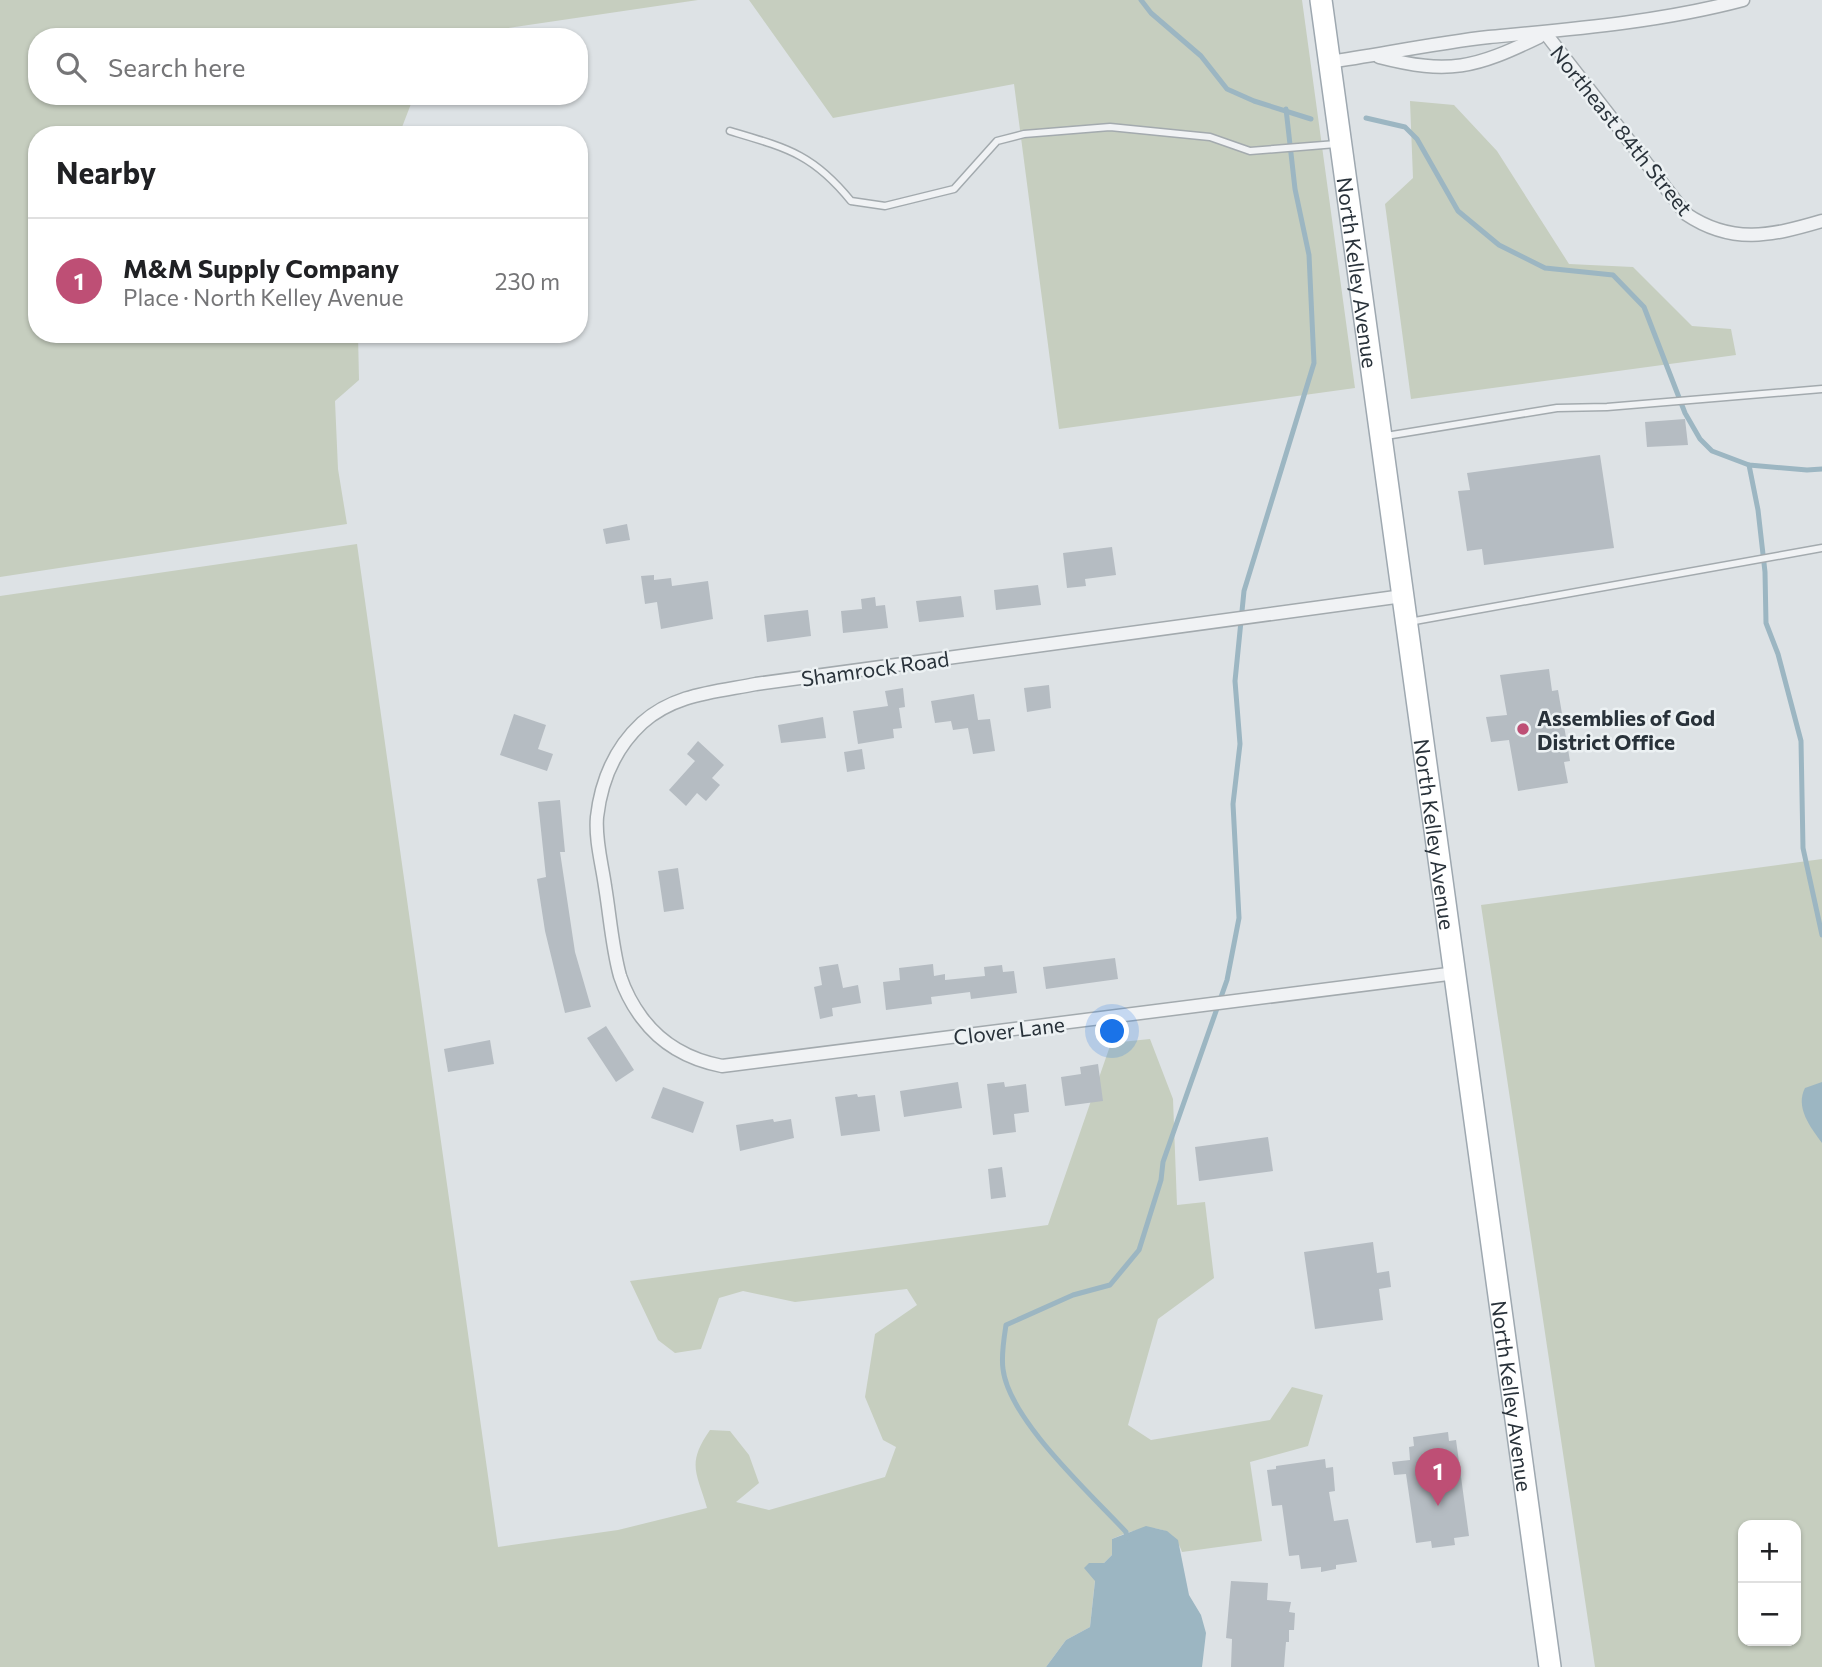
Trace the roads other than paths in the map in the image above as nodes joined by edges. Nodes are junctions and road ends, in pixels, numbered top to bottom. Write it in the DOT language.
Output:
graph roads {
  1 [pos="1321,0"];
  2 [pos="1743,0"];
  3 [pos="1546,34"];
  4 [pos="1374,56"];
  5 [pos="1330,62"];
  6 [pos="730,131"];
  7 [pos="1341,144"];
  8 [pos="1822,221"];
  9 [pos="1822,388"];
  10 [pos="1382,437"];
  11 [pos="1822,548"];
  12 [pos="1403,596"];
  13 [pos="1407,622"];
  14 [pos="1456,973"];
  15 [pos="629,998"];
  16 [pos="1550,1667"];
  1 -- 5 [label="main road, North Kelley Avenue"];
  2 -- 3 [label="street"];
  3 -- 4 [label="street"];
  3 -- 4 [label="street"];
  3 -- 8 [label="street, Northeast 84th Street"];
  4 -- 5 [label="street"];
  5 -- 7 [label="main road, North Kelley Avenue"];
  6 -- 7 [label="lane"];
  7 -- 10 [label="main road, North Kelley Avenue"];
  9 -- 10 [label="lane"];
  10 -- 12 [label="main road, North Kelley Avenue"];
  11 -- 13 [label="lane"];
  12 -- 13 [label="main road, North Kelley Avenue"];
  12 -- 15 [label="street, Shamrock Road"];
  13 -- 14 [label="main road, North Kelley Avenue"];
  14 -- 15 [label="street, Clover Lane"];
  14 -- 16 [label="main road, North Kelley Avenue"];
}
